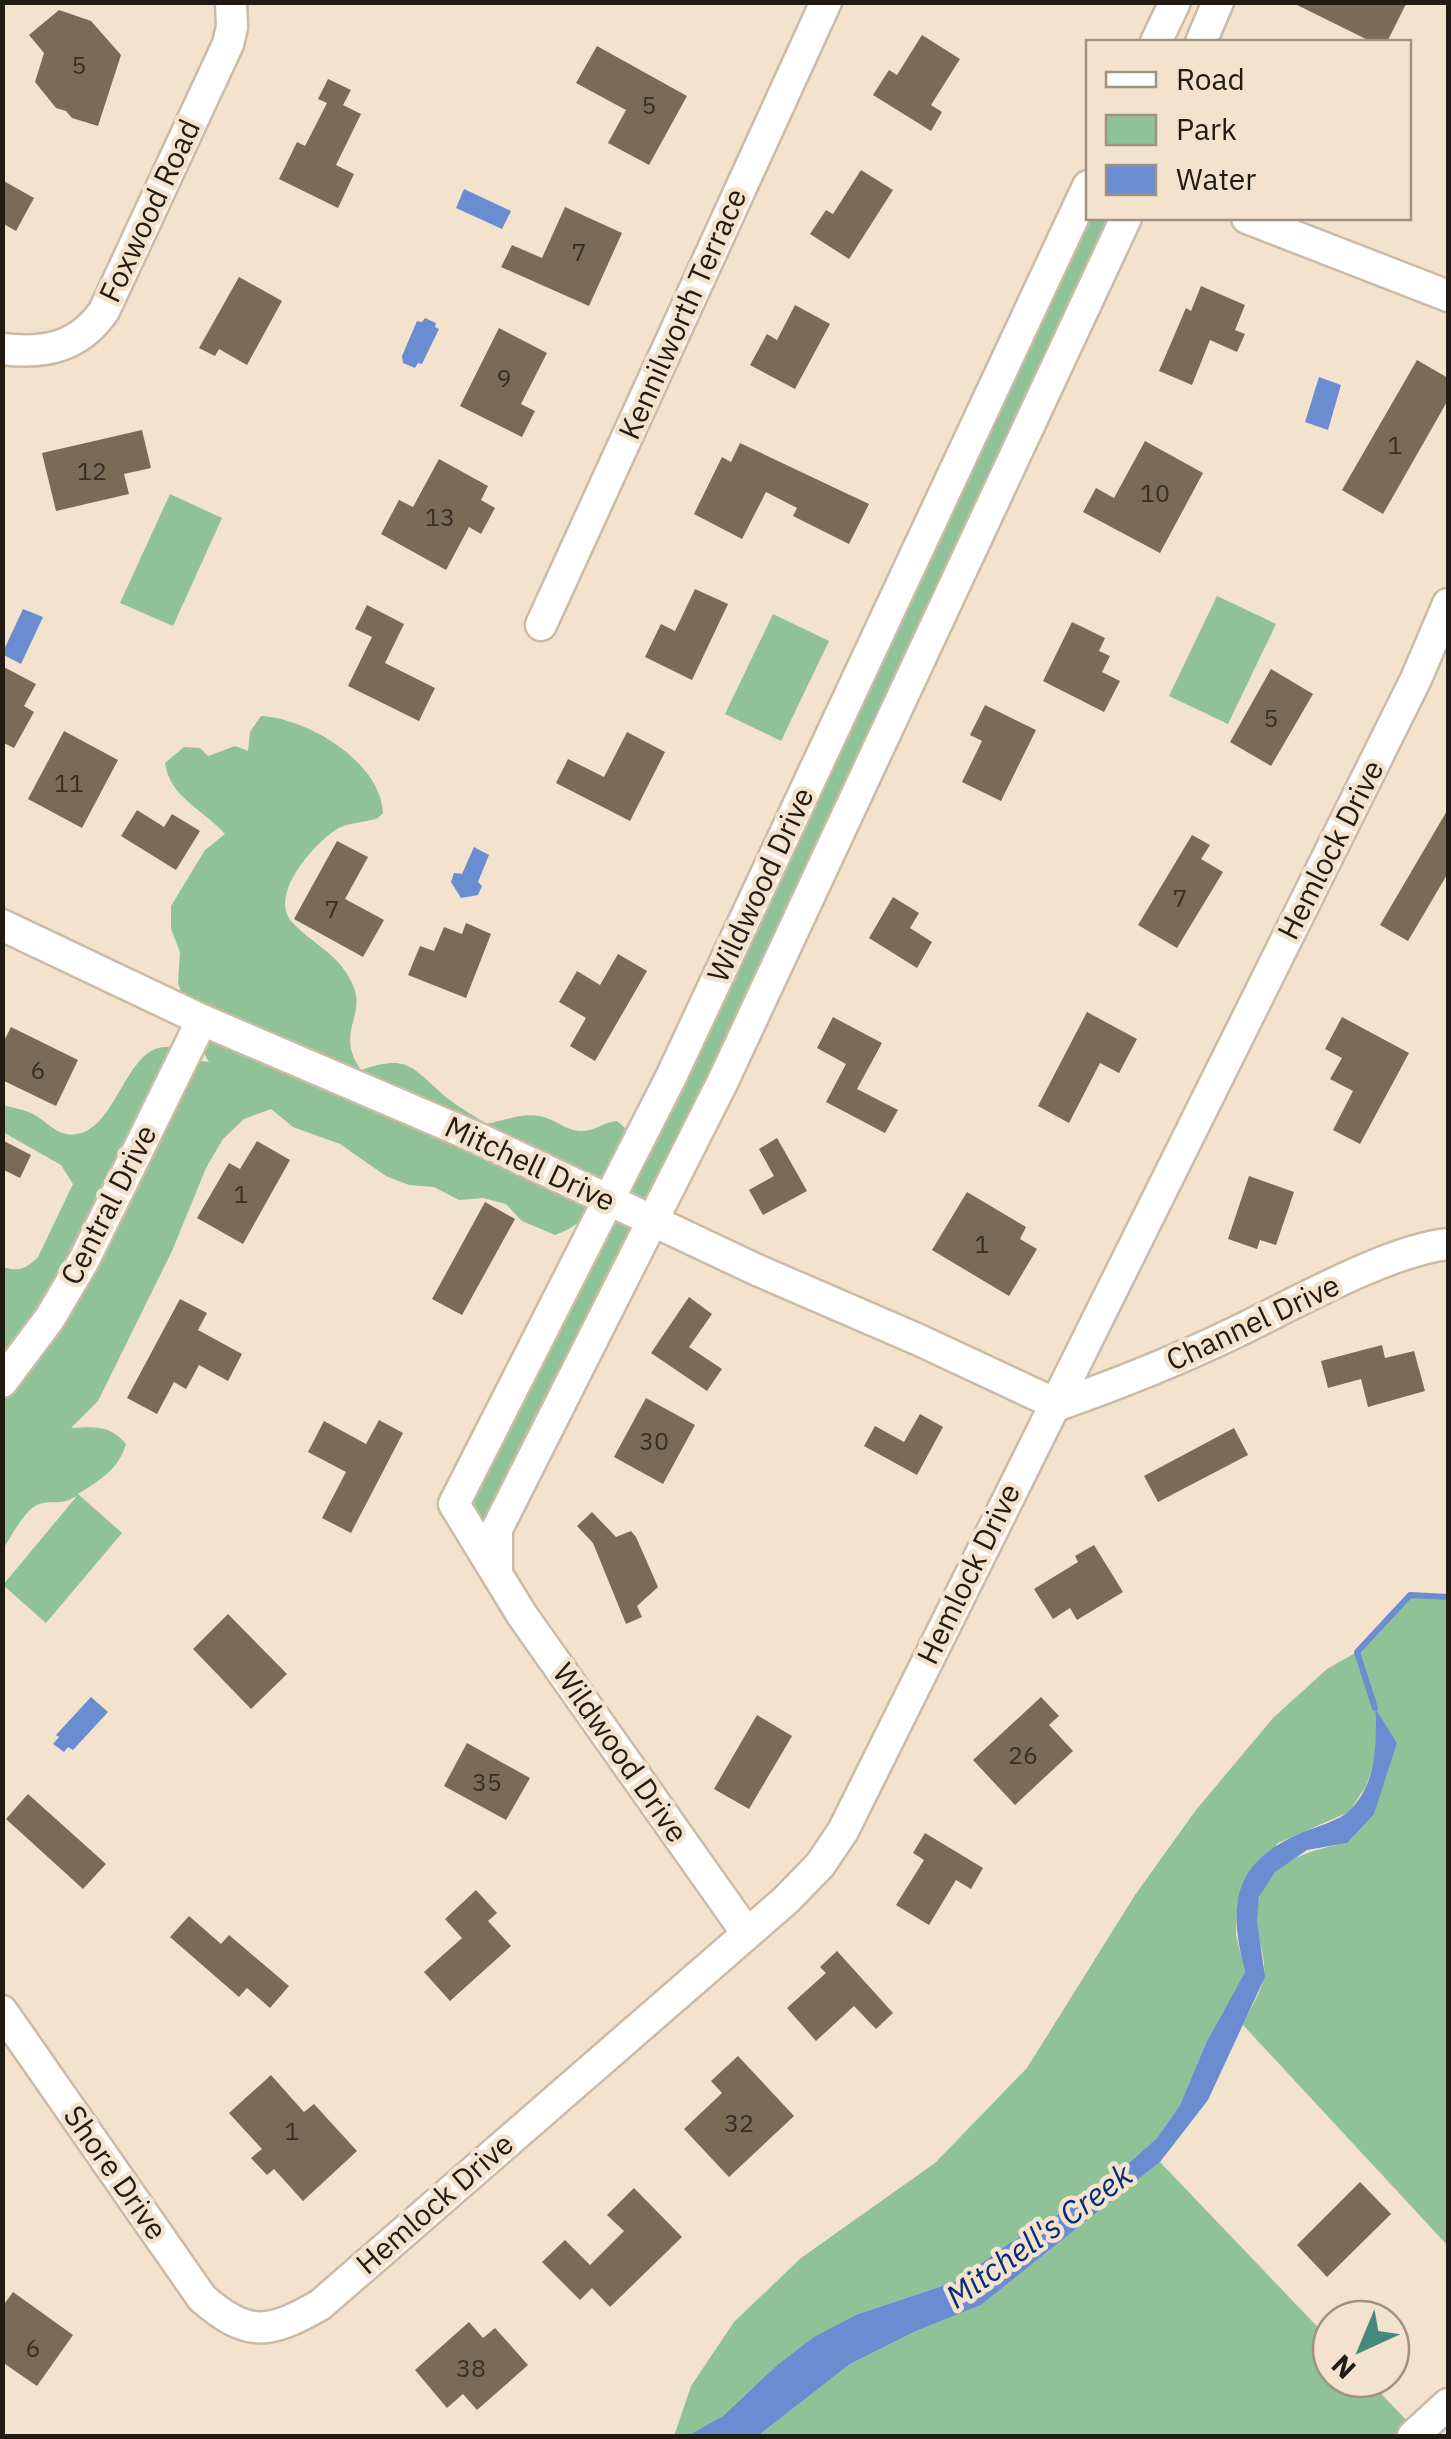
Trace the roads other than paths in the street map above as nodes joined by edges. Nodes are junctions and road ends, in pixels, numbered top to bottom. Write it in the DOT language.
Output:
graph roads {
  1 [pos="230,2"];
  2 [pos="826,2"];
  3 [pos="1174,2"];
  4 [pos="1218,2"];
  5 [pos="1157,40"];
  6 [pos="1202,40"];
  7 [pos="1086,190"];
  8 [pos="1125,220"];
  9 [pos="1252,220"];
  10 [pos="1448,296"];
  11 [pos="2,349"];
  12 [pos="1448,604"];
  13 [pos="541,625"];
  14 [pos="2,925"];
  15 [pos="202,1020"];
  16 [pos="609,1200"];
  17 [pos="652,1220"];
  18 [pos="1448,1244"];
  19 [pos="2,1382"];
  20 [pos="1058,1404"];
  21 [pos="496,1572"];
  22 [pos="746,1932"];
  23 [pos="2,2011"];
  24 [pos="238,2324"];
  25 [pos="1448,2404"];
  26 [pos="1414,2436"];
  1 -- 11 [label="street, Foxwood Road"];
  2 -- 13 [label="street, Kennilworth Terrace"];
  3 -- 5 [label="street"];
  4 -- 6 [label="street"];
  7 -- 16 [label="street, Wildwood Drive"];
  8 -- 17 [label="street, Wildwood Drive"];
  9 -- 10 [label="street"];
  12 -- 20 [label="street, Hemlock Drive"];
  14 -- 15 [label="street, Mitchell Drive"];
  15 -- 16 [label="street, Mitchell Drive"];
  15 -- 19 [label="street, Central Drive"];
  16 -- 17 [label="street, Mitchell Drive"];
  16 -- 21 [label="street, Wildwood Drive"];
  17 -- 20 [label="street, Mitchell Drive"];
  17 -- 21 [label="street, Wildwood Drive"];
  18 -- 20 [label="street, Channel Drive"];
  20 -- 22 [label="street, Hemlock Drive"];
  21 -- 22 [label="street, Wildwood Drive"];
  22 -- 24 [label="street, Hemlock Drive"];
  23 -- 24 [label="street, Shore Drive"];
  25 -- 26 [label="street"];
}
